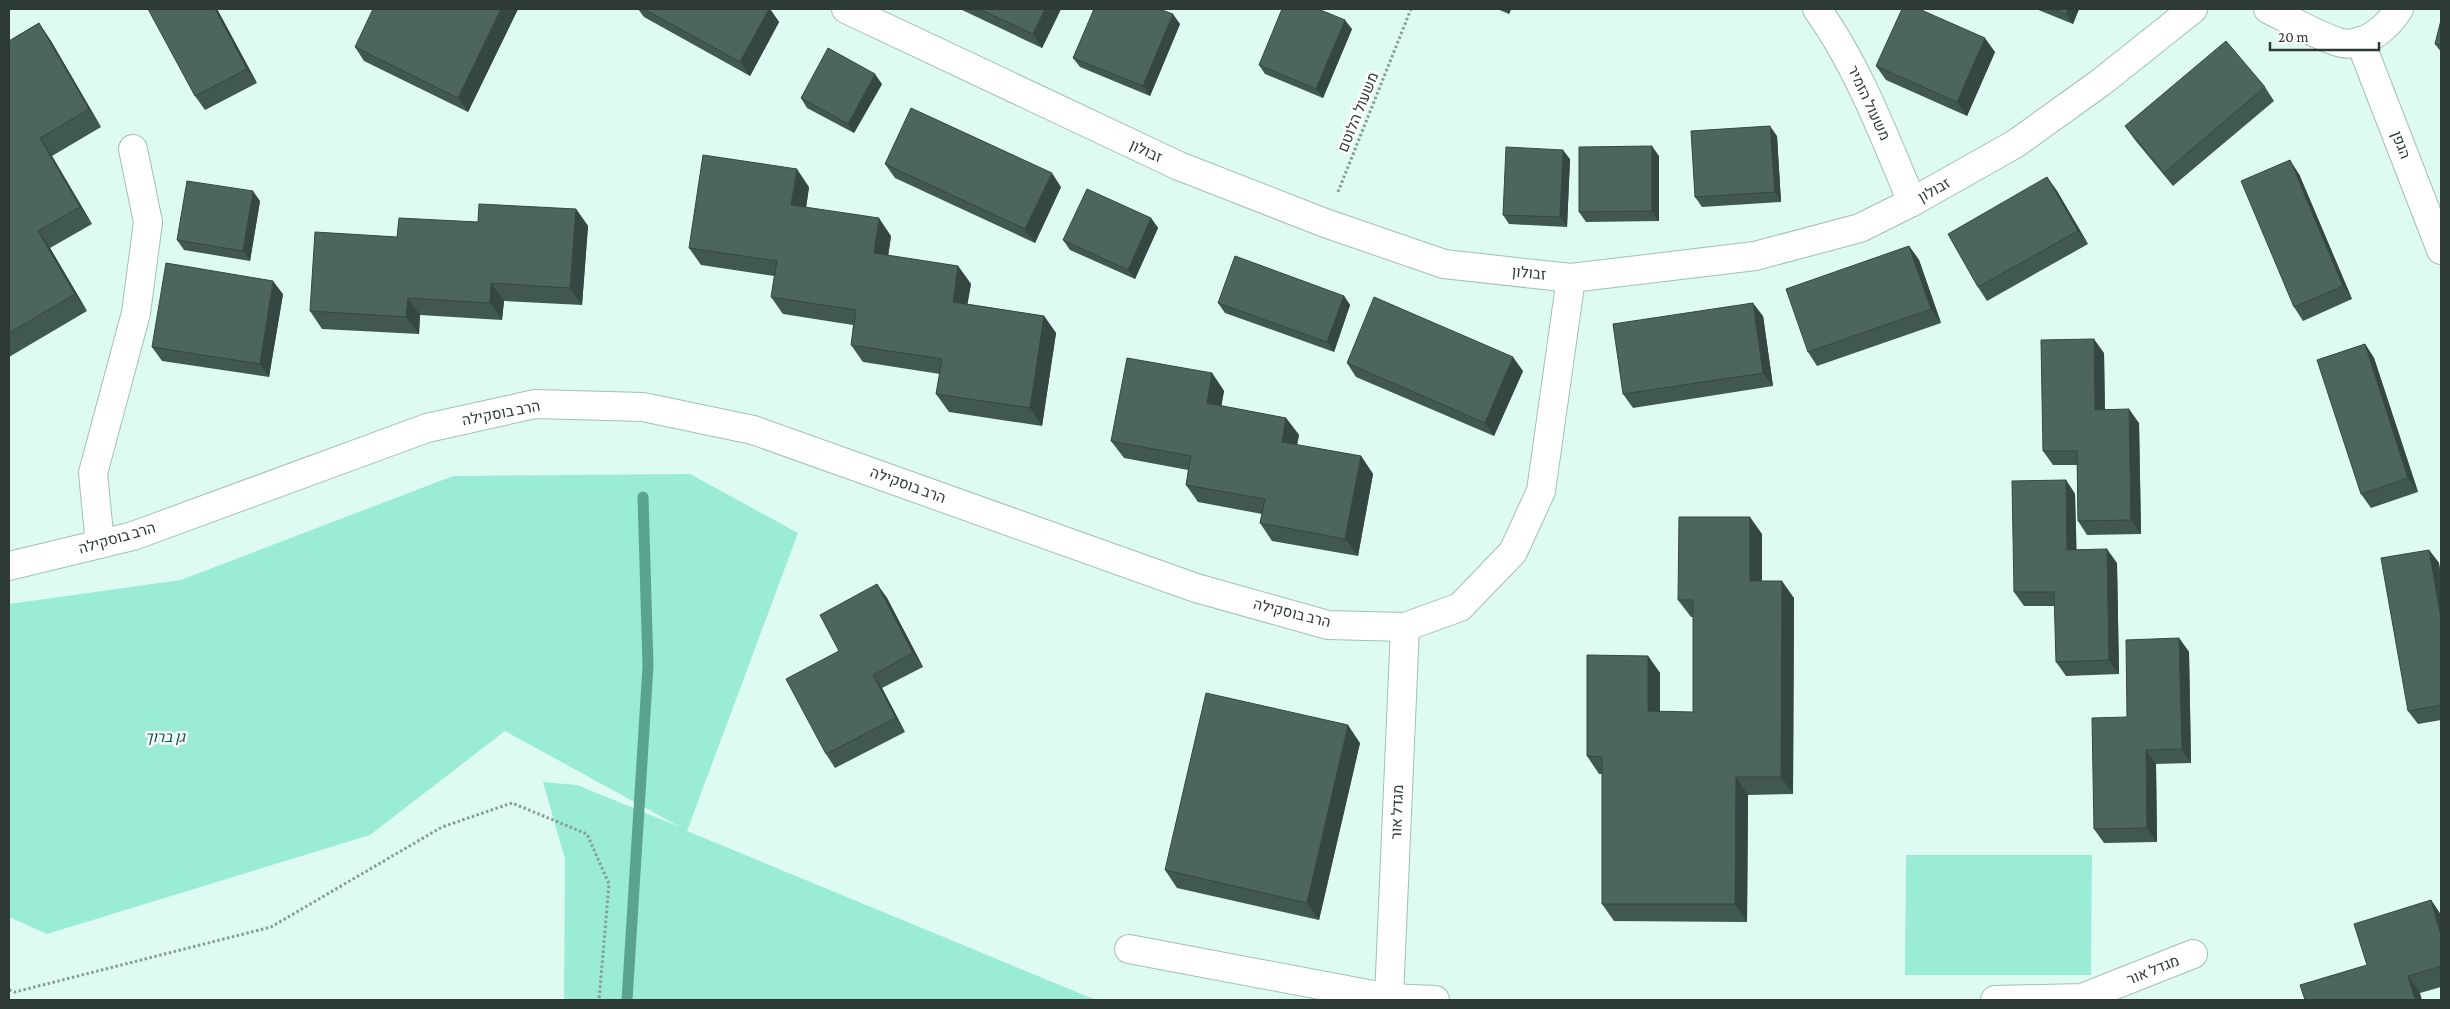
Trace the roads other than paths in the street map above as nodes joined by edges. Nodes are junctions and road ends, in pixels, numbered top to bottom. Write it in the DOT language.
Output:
graph roads {
  1 [pos="846,9"];
  2 [pos="1817,9"];
  3 [pos="2193,9"];
  4 [pos="2268,9"];
  5 [pos="2398,9"];
  6 [pos="2360,41"];
  7 [pos="133,149"];
  8 [pos="1912,202"];
  9 [pos="2441,250"];
  10 [pos="1571,278"];
  11 [pos="100,544"];
  12 [pos="9,566"];
  13 [pos="1405,627"];
  14 [pos="1130,949"];
  15 [pos="2193,954"];
  16 [pos="1389,998"];
  17 [pos="1435,1000"];
  18 [pos="1996,1000"];
  1 -- 10 [label="street, זבולון"];
  2 -- 8 [label="street, משעול הזמיר"];
  3 -- 8 [label="street, זבולון"];
  4 -- 6 [label="street"];
  5 -- 6 [label="street"];
  6 -- 9 [label="street, הגפן"];
  7 -- 11 [label="street"];
  8 -- 10 [label="street, זבולון"];
  10 -- 13 [label="street, הרב בוסקילה"];
  11 -- 12 [label="street, הרב בוסקילה"];
  11 -- 13 [label="street, הרב בוסקילה"];
  13 -- 16 [label="street, מגדל אור"];
  14 -- 16 [label="street"];
  15 -- 18 [label="street, מגדל אור"];
  16 -- 17 [label="street"];
}
